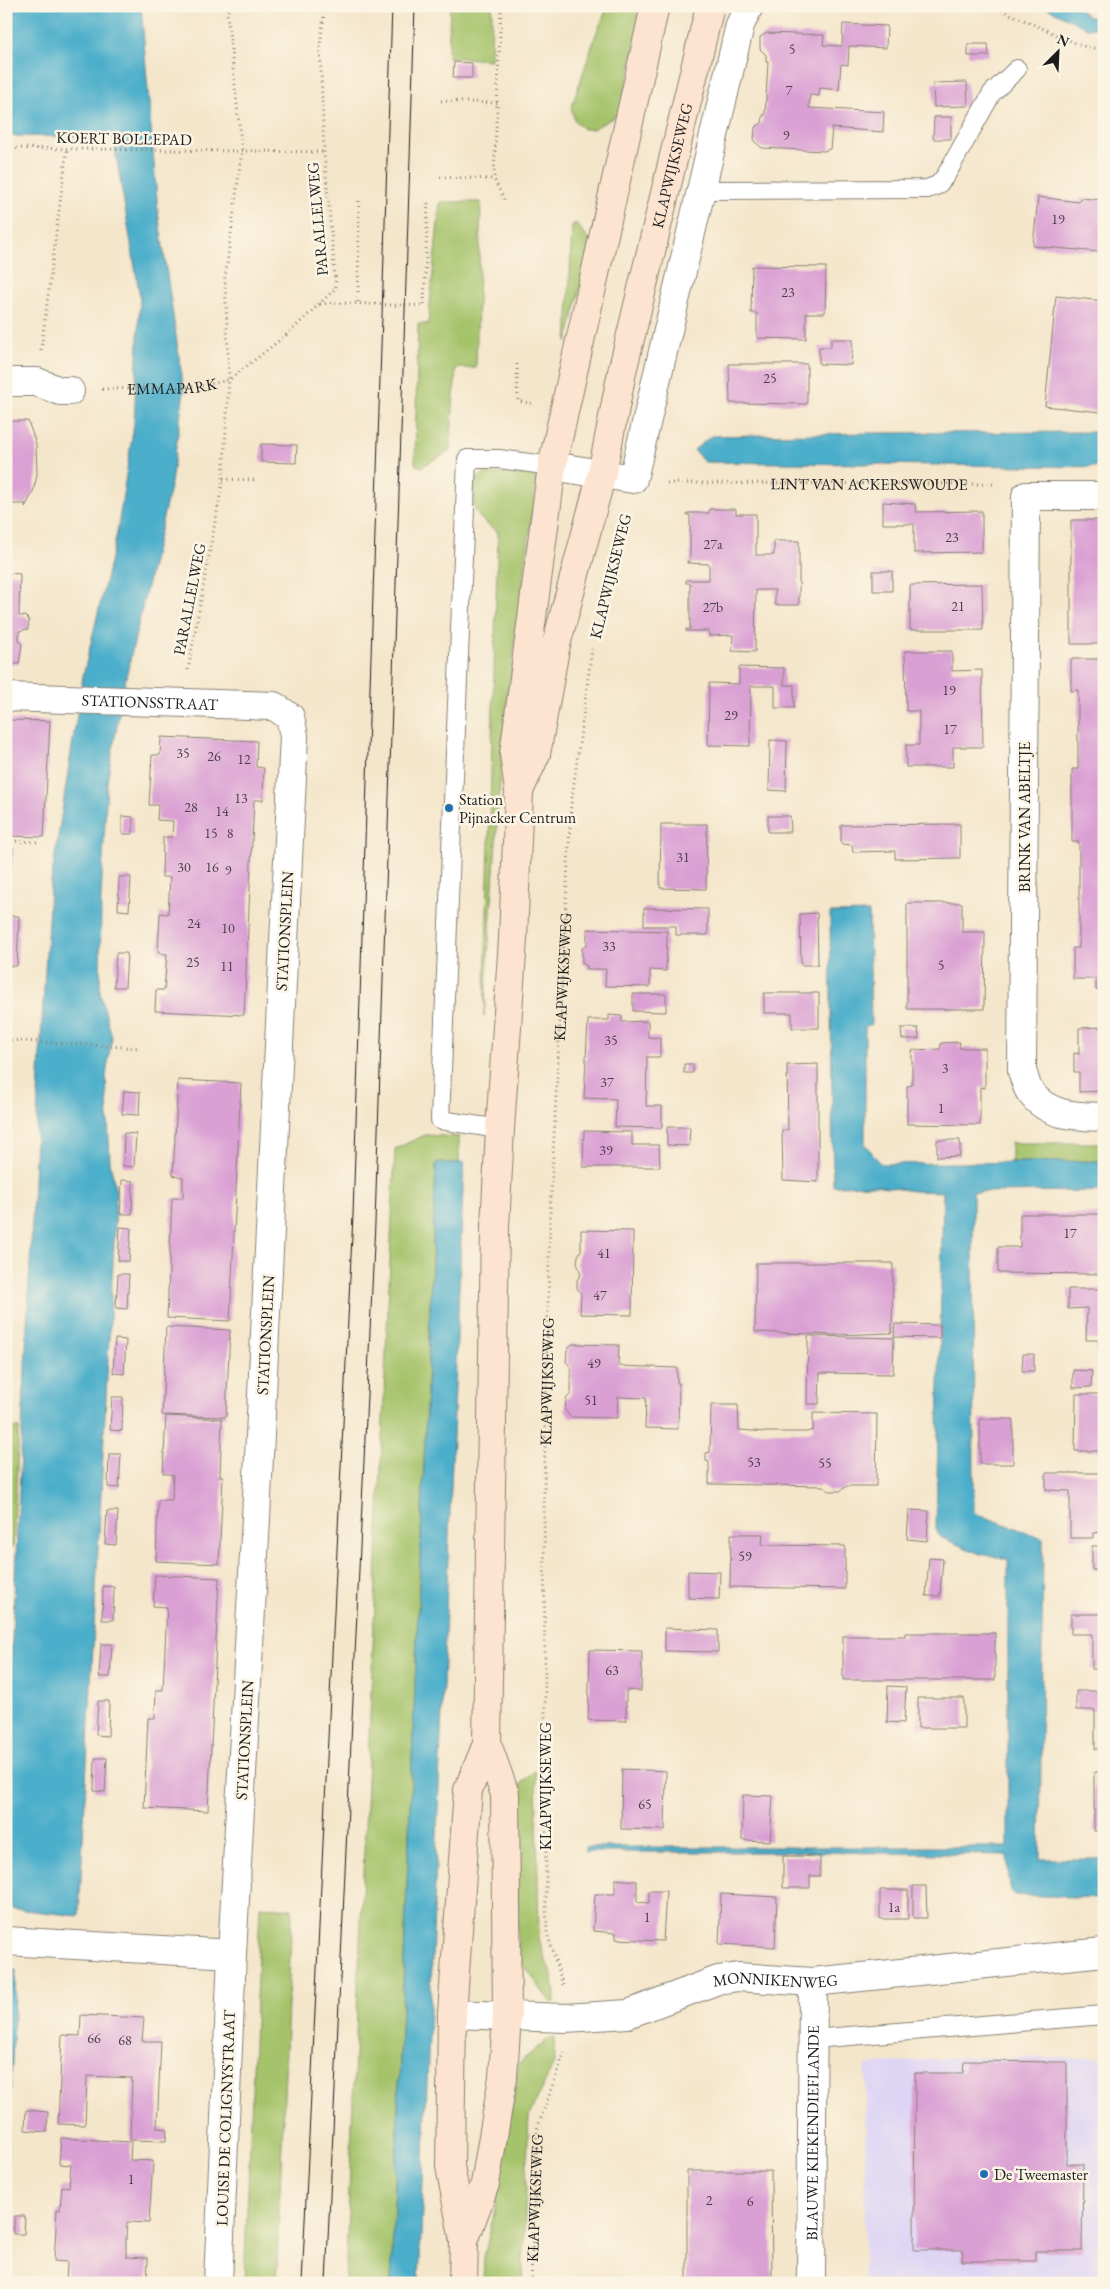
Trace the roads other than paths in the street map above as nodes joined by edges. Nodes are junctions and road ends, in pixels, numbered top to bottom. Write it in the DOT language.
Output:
graph roads {
  1 [pos="655,6"];
  2 [pos="710,6"];
  3 [pos="749,6"];
  4 [pos="1017,69"];
  5 [pos="700,190"];
  6 [pos="6,382"];
  7 [pos="70,391"];
  8 [pos="552,466"];
  9 [pos="602,473"];
  10 [pos="1104,496"];
  11 [pos="6,697"];
  12 [pos="290,717"];
  13 [pos="520,791"];
  14 [pos="1104,1117"];
  15 [pos="500,1130"];
  16 [pos="487,1744"];
  17 [pos="6,1941"];
  18 [pos="1104,1952"];
  19 [pos="232,1954"];
  20 [pos="814,1982"];
  21 [pos="452,2014"];
  22 [pos="507,2015"];
  23 [pos="1104,2015"];
  24 [pos="813,2039"];
  25 [pos="464,2240"];
  26 [pos="218,2283"];
  27 [pos="463,2283"];
  28 [pos="811,2283"];
  1 -- 8 [label="main road, KLAPWIJKSEWEG"];
  2 -- 9 [label="main road, KLAPWIJKSEWEG"];
  3 -- 5 [label="street, KLAPWIJKSEWEG"];
  4 -- 5 [label="lane, KLAPWIJKSEWEG"];
  5 -- 9 [label="street, KLAPWIJKSEWEG"];
  6 -- 7 [label="street"];
  8 -- 9 [label="street"];
  8 -- 13 [label="main road, KLAPWIJKSEWEG"];
  8 -- 15 [label="lane"];
  9 -- 13 [label="main road, KLAPWIJKSEWEG"];
  10 -- 14 [label="street, BRINK VAN ABELTJE"];
  11 -- 12 [label="street, STATIONSSTRAAT"];
  12 -- 19 [label="street, STATIONSPLEIN"];
  13 -- 15 [label="main road, KLAPWIJKSEWEG"];
  15 -- 16 [label="main road, KLAPWIJKSEWEG"];
  16 -- 21 [label="main road, KLAPWIJKSEWEG"];
  16 -- 22 [label="main road, KLAPWIJKSEWEG"];
  17 -- 19 [label="street"];
  18 -- 20 [label="street, MONNIKENWEG"];
  19 -- 26 [label="street, LOUISE DE COLIGNYSTRAAT"];
  20 -- 22 [label="street, MONNIKENWEG"];
  20 -- 24 [label="street, BLAUWE KIEKENDIEFLANDE"];
  21 -- 22 [label="street, MONNIKENWEG"];
  21 -- 25 [label="main road, KLAPWIJKSEWEG"];
  22 -- 25 [label="main road, KLAPWIJKSEWEG"];
  23 -- 24 [label="lane"];
  24 -- 28 [label="street, BLAUWE KIEKENDIEFLANDE"];
  25 -- 27 [label="main road, KLAPWIJKSEWEG"];
}
